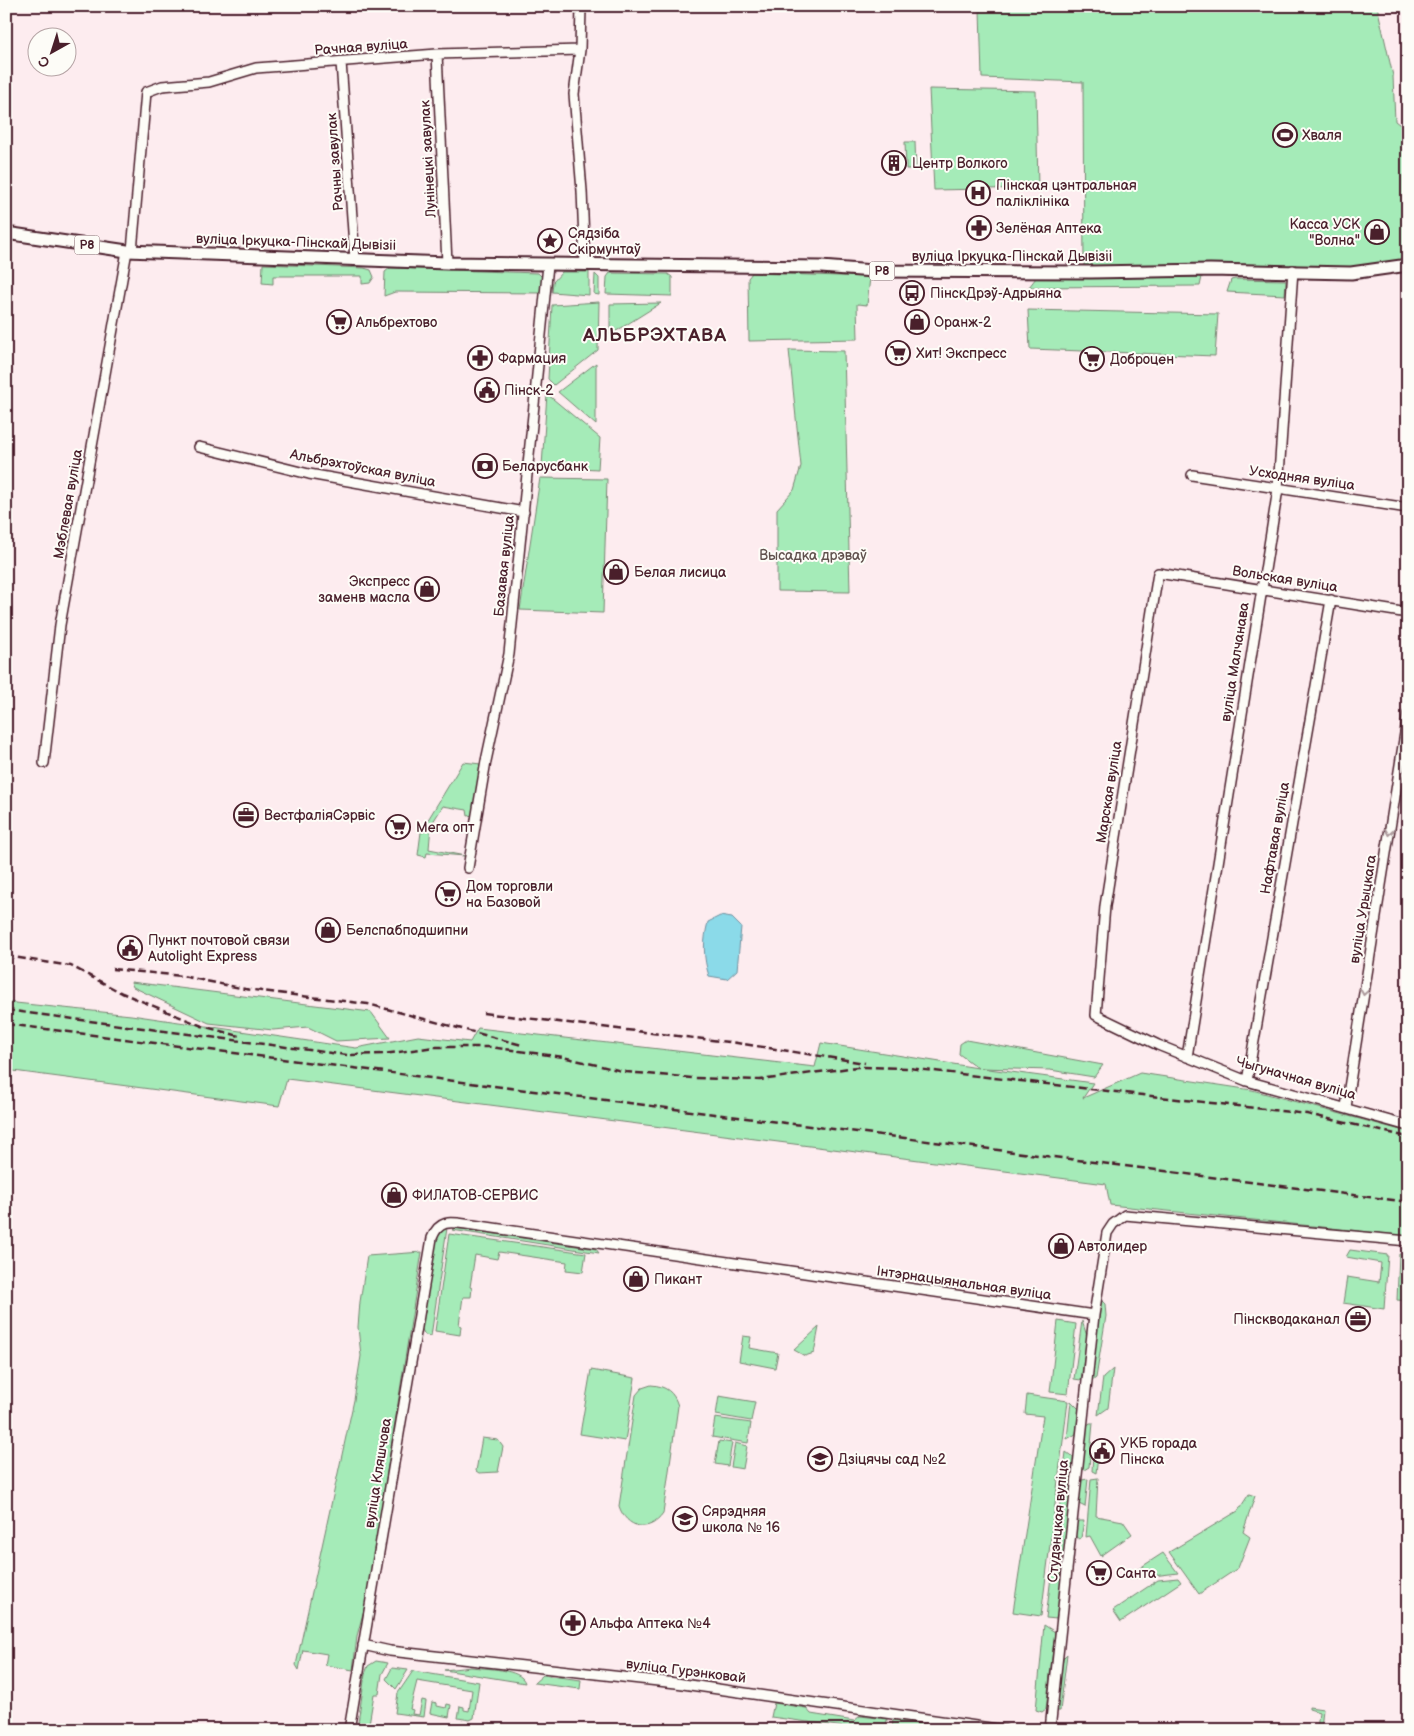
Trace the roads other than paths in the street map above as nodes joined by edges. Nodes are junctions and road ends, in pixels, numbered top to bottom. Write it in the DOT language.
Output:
graph roads {
  1 [pos="581,6"];
  2 [pos="580,50"];
  3 [pos="437,54"];
  4 [pos="341,62"];
  5 [pos="146,92"];
  6 [pos="6,233"];
  7 [pos="129,251"];
  8 [pos="356,260"];
  9 [pos="447,263"];
  10 [pos="548,265"];
  11 [pos="585,265"];
  12 [pos="1408,265"];
  13 [pos="1293,270"];
  14 [pos="199,447"];
  15 [pos="1192,475"];
  16 [pos="1278,489"];
  17 [pos="1408,508"];
  18 [pos="524,512"];
  19 [pos="1158,574"];
  20 [pos="1261,590"];
  21 [pos="1330,600"];
  22 [pos="1408,613"];
  23 [pos="1407,718"];
  24 [pos="44,763"];
  25 [pos="468,868"];
  26 [pos="1096,1015"];
  27 [pos="1187,1057"];
  28 [pos="1247,1081"];
  29 [pos="1346,1107"];
  30 [pos="1408,1126"];
  31 [pos="441,1224"];
  32 [pos="1408,1240"];
  33 [pos="1094,1316"];
  34 [pos="363,1645"];
  35 [pos="349,1730"];
  36 [pos="1004,1730"];
  37 [pos="1050,1730"];
  1 -- 2 [label="street"];
  2 -- 3 [label="street, Рачная вуліца"];
  2 -- 11 [label="street"];
  3 -- 4 [label="street, Рачная вуліца"];
  3 -- 9 [label="street, Лунінецкі завулак"];
  4 -- 5 [label="street, Рачная вуліца"];
  4 -- 8 [label="street, Рачны завулак"];
  5 -- 7 [label="street, Мэблевая вуліца"];
  6 -- 7 [label="main road, вуліца Іркуцка-Пінскай Дывізіі / Р8"];
  7 -- 8 [label="main road, вуліца Іркуцка-Пінскай Дывізіі / Р8"];
  7 -- 24 [label="street, Мэблевая вуліца"];
  8 -- 9 [label="main road, вуліца Іркуцка-Пінскай Дывізіі / Р8"];
  9 -- 10 [label="main road, вуліца Іркуцка-Пінскай Дывізіі / Р8"];
  10 -- 11 [label="main road, вуліца Іркуцка-Пінскай Дывізіі / Р8"];
  10 -- 18 [label="street, Базавая вуліца"];
  11 -- 13 [label="main road, вуліца Іркуцка-Пінскай Дывізіі / Р8"];
  12 -- 13 [label="main road, вуліца Іркуцка-Пінскай Дывізіі / Р8"];
  13 -- 16 [label="street, вуліца Малчанава"];
  14 -- 18 [label="street, Альбрэхтоўская вуліца"];
  15 -- 16 [label="street, Усходняя вуліца"];
  16 -- 17 [label="street, Усходняя вуліца"];
  16 -- 20 [label="street, вуліца Малчанава"];
  18 -- 25 [label="street, Базавая вуліца"];
  19 -- 20 [label="street, Вольская вуліца"];
  19 -- 26 [label="street, Марская вуліца"];
  20 -- 21 [label="street, Вольская вуліца"];
  20 -- 27 [label="street, вуліца Малчанава"];
  21 -- 22 [label="street, Вольская вуліца"];
  21 -- 28 [label="street, Нафтавая вуліца"];
  23 -- 29 [label="street, вуліца Урыцкага, one-way"];
  26 -- 27 [label="street, Чыгуначная вуліца"];
  27 -- 28 [label="street, Чыгуначная вуліца"];
  28 -- 29 [label="street, Чыгуначная вуліца"];
  29 -- 30 [label="street, Чыгуначная вуліца"];
  31 -- 33 [label="street, Інтэрнацыянальная вуліца"];
  31 -- 34 [label="street, вуліца Кляшчова"];
  32 -- 33 [label="street"];
  33 -- 37 [label="street, Студэнцкая вуліца"];
  34 -- 35 [label="street, вуліца Кляшчова"];
  34 -- 36 [label="street, вуліца Гурэнковай"];
}
